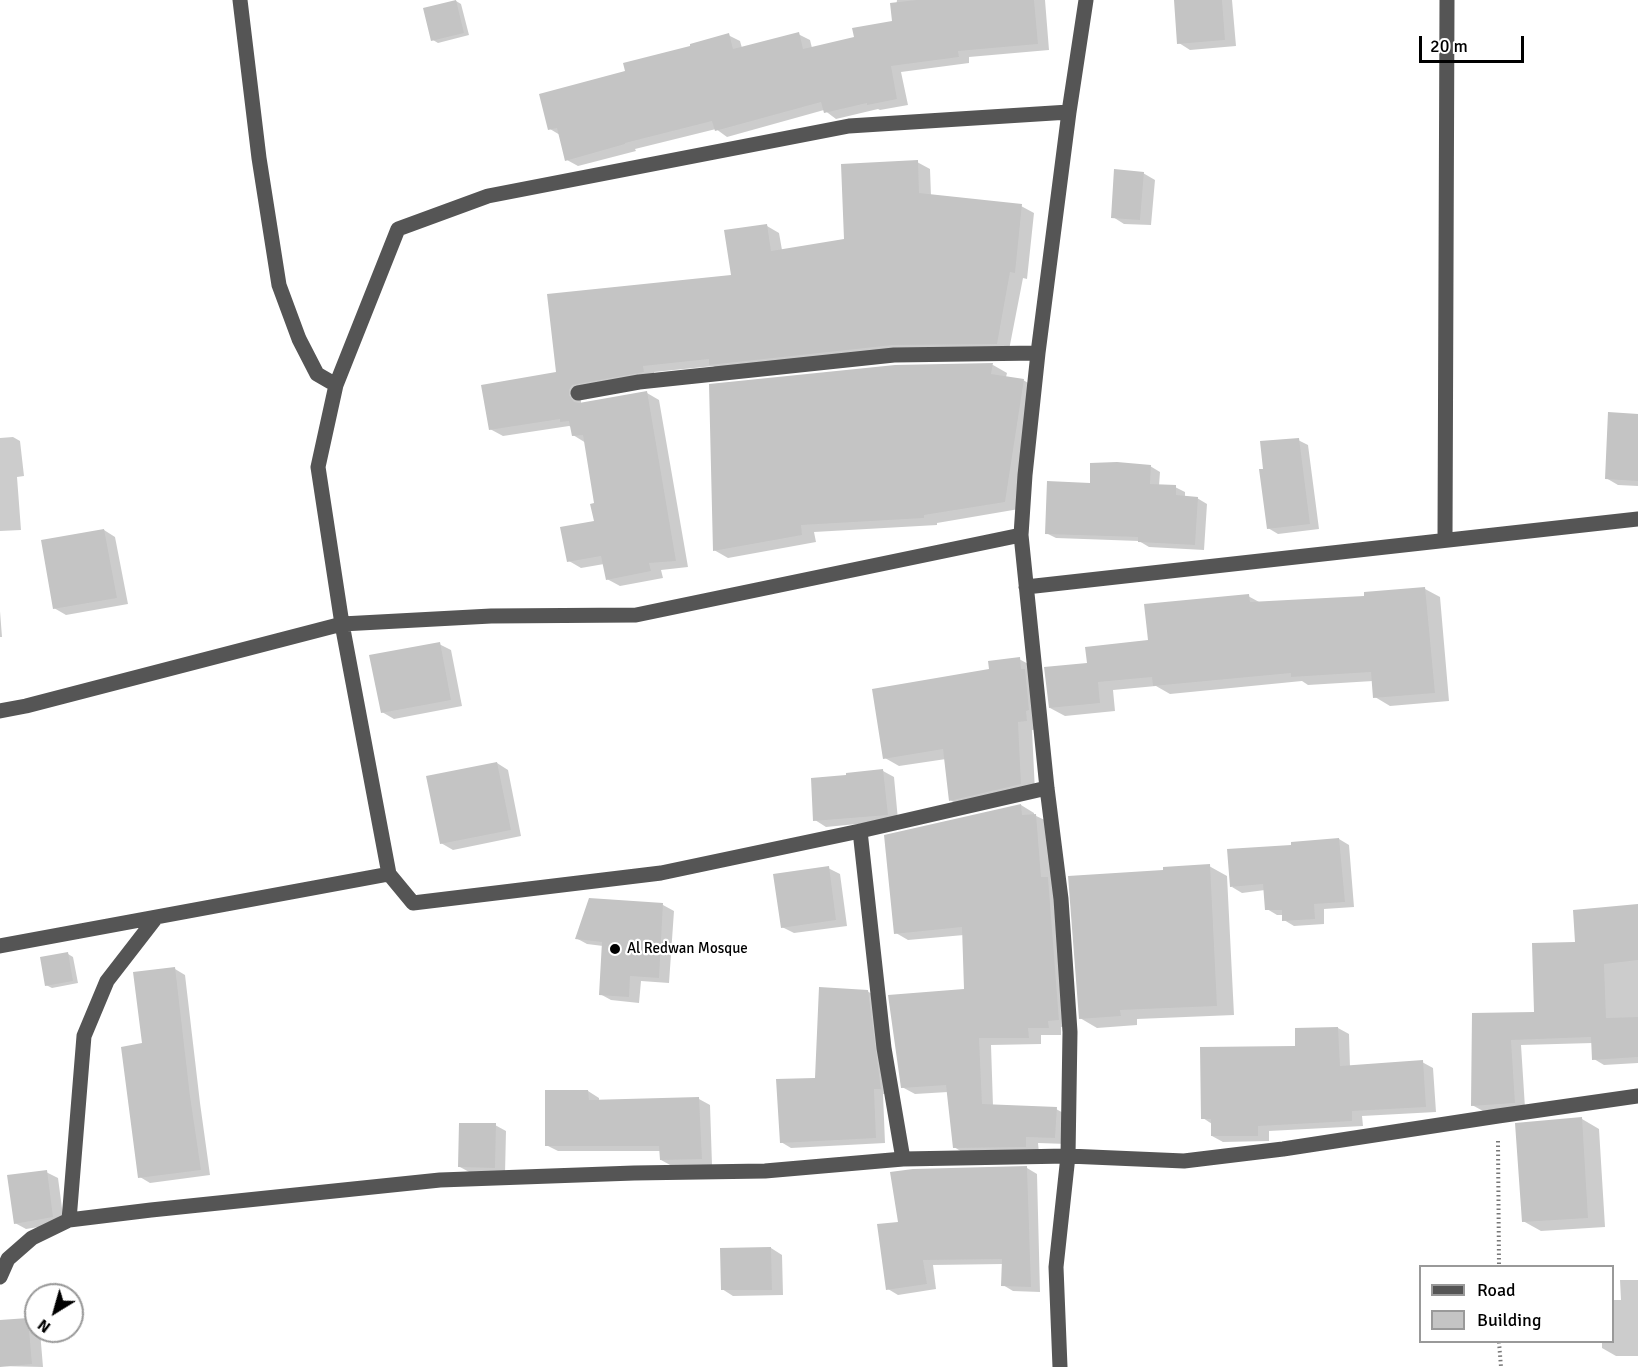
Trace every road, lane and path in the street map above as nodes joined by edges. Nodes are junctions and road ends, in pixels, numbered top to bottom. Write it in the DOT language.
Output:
graph roads {
  1 [pos="240,0"];
  2 [pos="1086,0"];
  3 [pos="1447,0"];
  4 [pos="1069,112"];
  5 [pos="1038,353"];
  6 [pos="336,385"];
  7 [pos="578,393"];
  8 [pos="1638,519"];
  9 [pos="1021,535"];
  10 [pos="1445,539"];
  11 [pos="1026,587"];
  12 [pos="342,624"];
  13 [pos="0,711"];
  14 [pos="1047,788"];
  15 [pos="860,831"];
  16 [pos="389,874"];
  17 [pos="155,919"];
  18 [pos="0,946"];
  19 [pos="1638,1096"];
  20 [pos="1498,1116"];
  21 [pos="1068,1156"];
  22 [pos="903,1159"];
  23 [pos="69,1220"];
  24 [pos="1499,1265"];
  25 [pos="0,1278"];
  26 [pos="1499,1343"];
  27 [pos="1060,1367"];
  28 [pos="1501,1367"];
  1 -- 6 [label="street"];
  2 -- 4 [label="street"];
  3 -- 10 [label="street"];
  4 -- 5 [label="street"];
  4 -- 6 [label="street"];
  5 -- 7 [label="street"];
  5 -- 9 [label="street"];
  6 -- 12 [label="street"];
  8 -- 10 [label="street"];
  9 -- 11 [label="street"];
  9 -- 12 [label="street"];
  10 -- 11 [label="street"];
  11 -- 14 [label="street"];
  12 -- 13 [label="street"];
  12 -- 16 [label="street"];
  14 -- 15 [label="street"];
  14 -- 21 [label="street"];
  15 -- 16 [label="street"];
  15 -- 22 [label="street"];
  16 -- 17 [label="street"];
  17 -- 18 [label="street"];
  17 -- 23 [label="street"];
  19 -- 20 [label="street"];
  20 -- 21 [label="street"];
  20 -- 24 [label="path"];
  21 -- 22 [label="street"];
  21 -- 27 [label="street"];
  22 -- 23 [label="street"];
  23 -- 25 [label="street"];
  26 -- 28 [label="path"];
}
